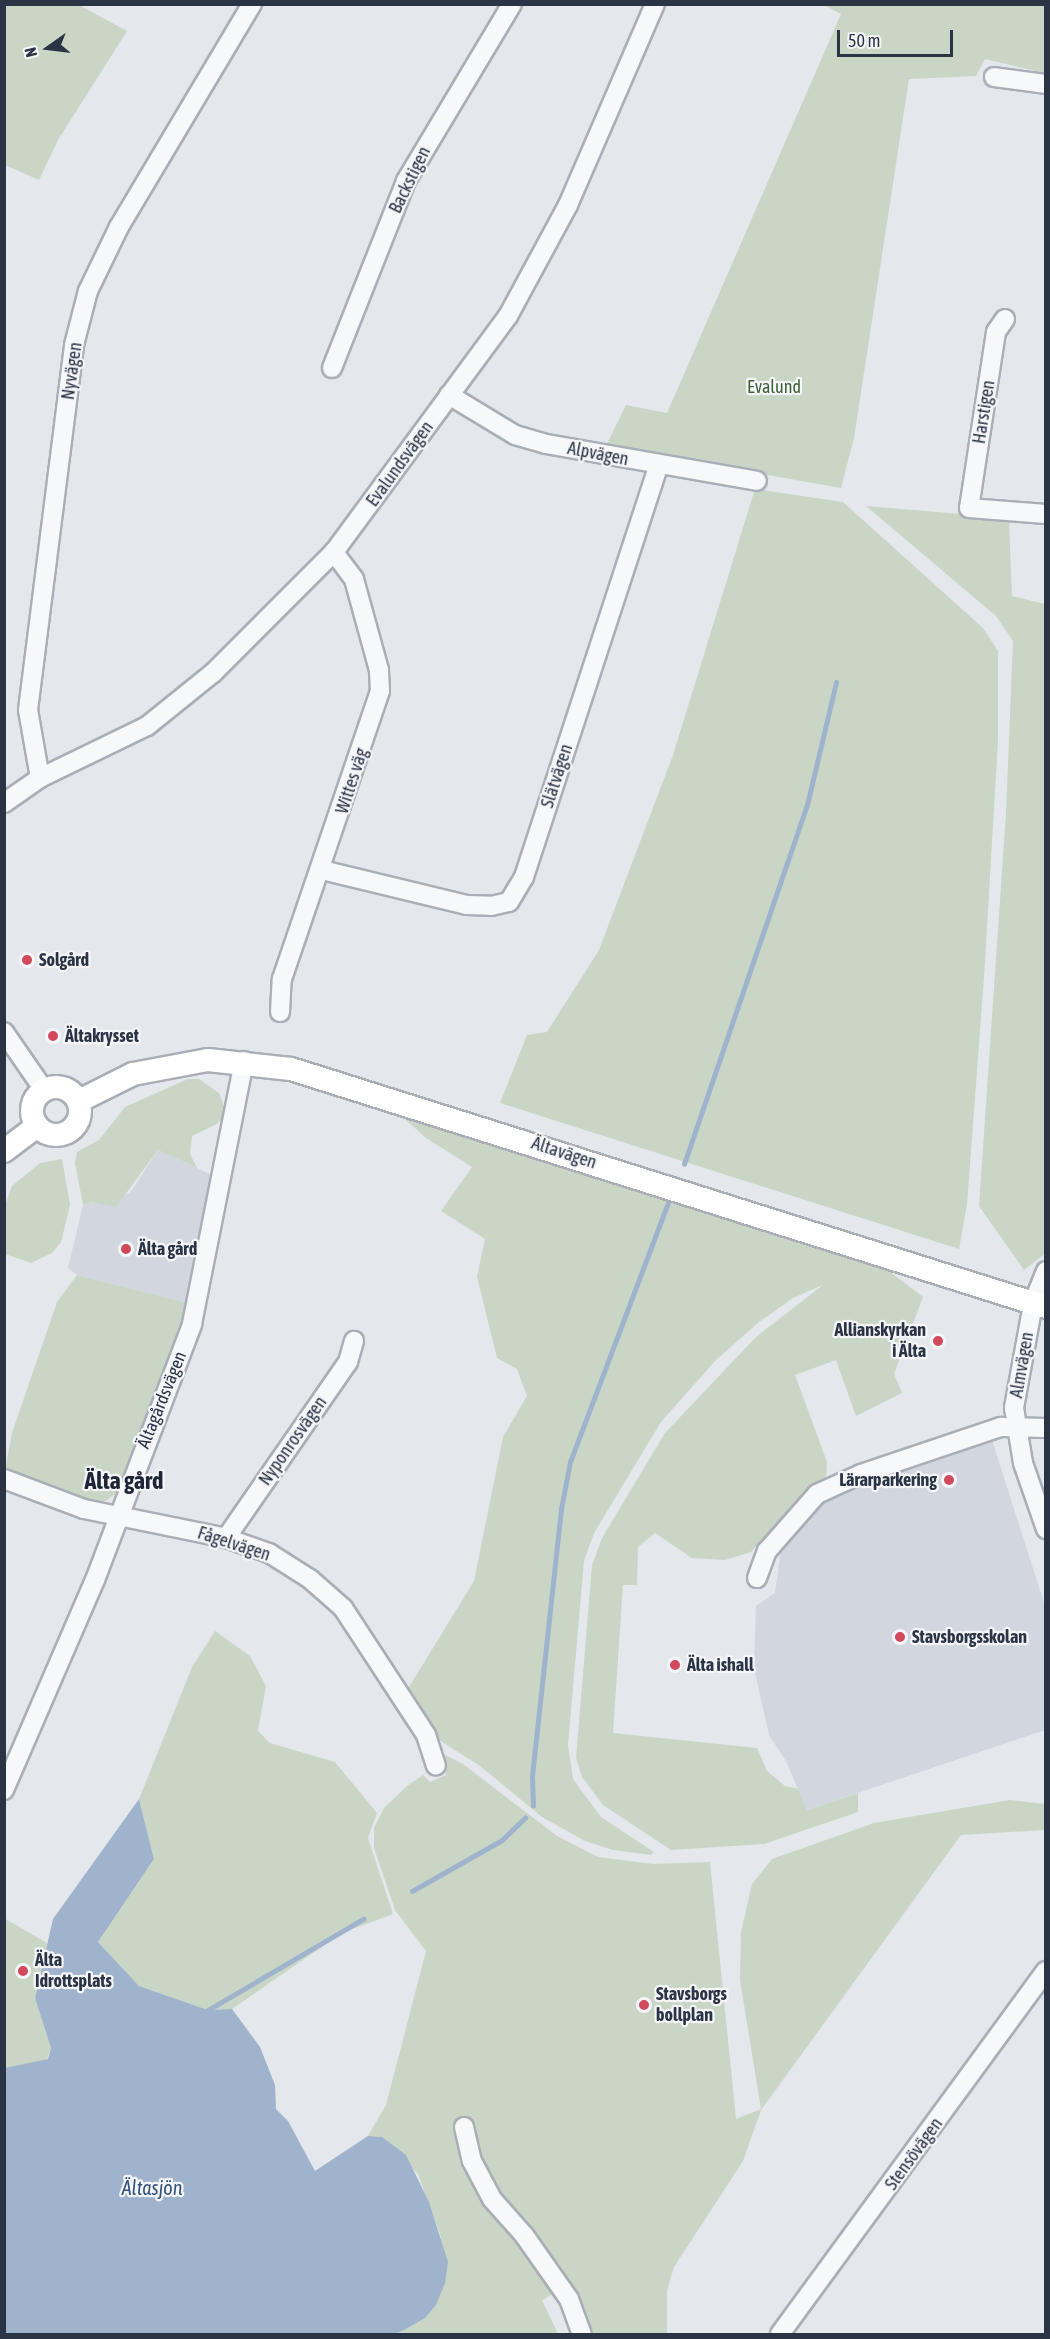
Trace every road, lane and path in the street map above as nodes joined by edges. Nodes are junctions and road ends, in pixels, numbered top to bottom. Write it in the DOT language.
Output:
graph roads {
  1 [pos="252,4"];
  2 [pos="512,4"];
  3 [pos="655,4"];
  4 [pos="994,77"];
  5 [pos="1046,84"];
  6 [pos="1005,320"];
  7 [pos="332,368"];
  8 [pos="450,395"];
  9 [pos="659,465"];
  10 [pos="757,481"];
  11 [pos="1046,514"];
  12 [pos="334,552"];
  13 [pos="40,778"];
  14 [pos="4,803"];
  15 [pos="322,870"];
  16 [pos="280,1012"];
  17 [pos="4,1032"];
  18 [pos="244,1061"];
  19 [pos="44,1090"];
  20 [pos="79,1101"];
  21 [pos="37,1126"];
  22 [pos="4,1151"];
  23 [pos="1046,1271"];
  24 [pos="1039,1306"];
  25 [pos="354,1341"];
  26 [pos="1016,1426"];
  27 [pos="1046,1428"];
  28 [pos="4,1479"];
  29 [pos="117,1514"];
  30 [pos="1046,1529"];
  31 [pos="226,1538"];
  32 [pos="757,1578"];
  33 [pos="436,1765"];
  34 [pos="4,1790"];
  35 [pos="1046,1971"];
  36 [pos="464,2127"];
  37 [pos="582,2334"];
  38 [pos="780,2334"];
  1 -- 13 [label="street, Nyvägen"];
  2 -- 7 [label="street, Backstigen"];
  3 -- 8 [label="street, Evalundsvägen"];
  4 -- 5 [label="street"];
  6 -- 11 [label="street, Harstigen"];
  8 -- 9 [label="street, Alpvägen"];
  8 -- 12 [label="street, Evalundsvägen"];
  9 -- 10 [label="street, Alpvägen"];
  9 -- 15 [label="street, Slätvägen"];
  12 -- 13 [label="street, Evalundsvägen"];
  12 -- 15 [label="street, Wittes väg"];
  13 -- 14 [label="street, Evalundsvägen"];
  15 -- 16 [label="street, Wittes väg"];
  17 -- 19 [label="street"];
  18 -- 20 [label="main road, Ältavägen"];
  18 -- 24 [label="main road, Ältavägen"];
  18 -- 29 [label="street, Ältagårdsvägen"];
  19 -- 20 [label="main road"];
  19 -- 21 [label="main road"];
  20 -- 21 [label="main road"];
  21 -- 22 [label="main road"];
  23 -- 24 [label="street, Almvägen"];
  24 -- 26 [label="street, Almvägen"];
  25 -- 31 [label="street, Nyponrosvägen"];
  26 -- 27 [label="street"];
  26 -- 30 [label="street, Almvägen"];
  26 -- 32 [label="street"];
  28 -- 29 [label="street, Fågelvägen"];
  29 -- 31 [label="street, Fågelvägen"];
  29 -- 34 [label="street, Ältagårdsvägen"];
  31 -- 33 [label="street, Fågelvägen"];
  35 -- 38 [label="street, Stensövägen"];
  36 -- 37 [label="street"];
}
